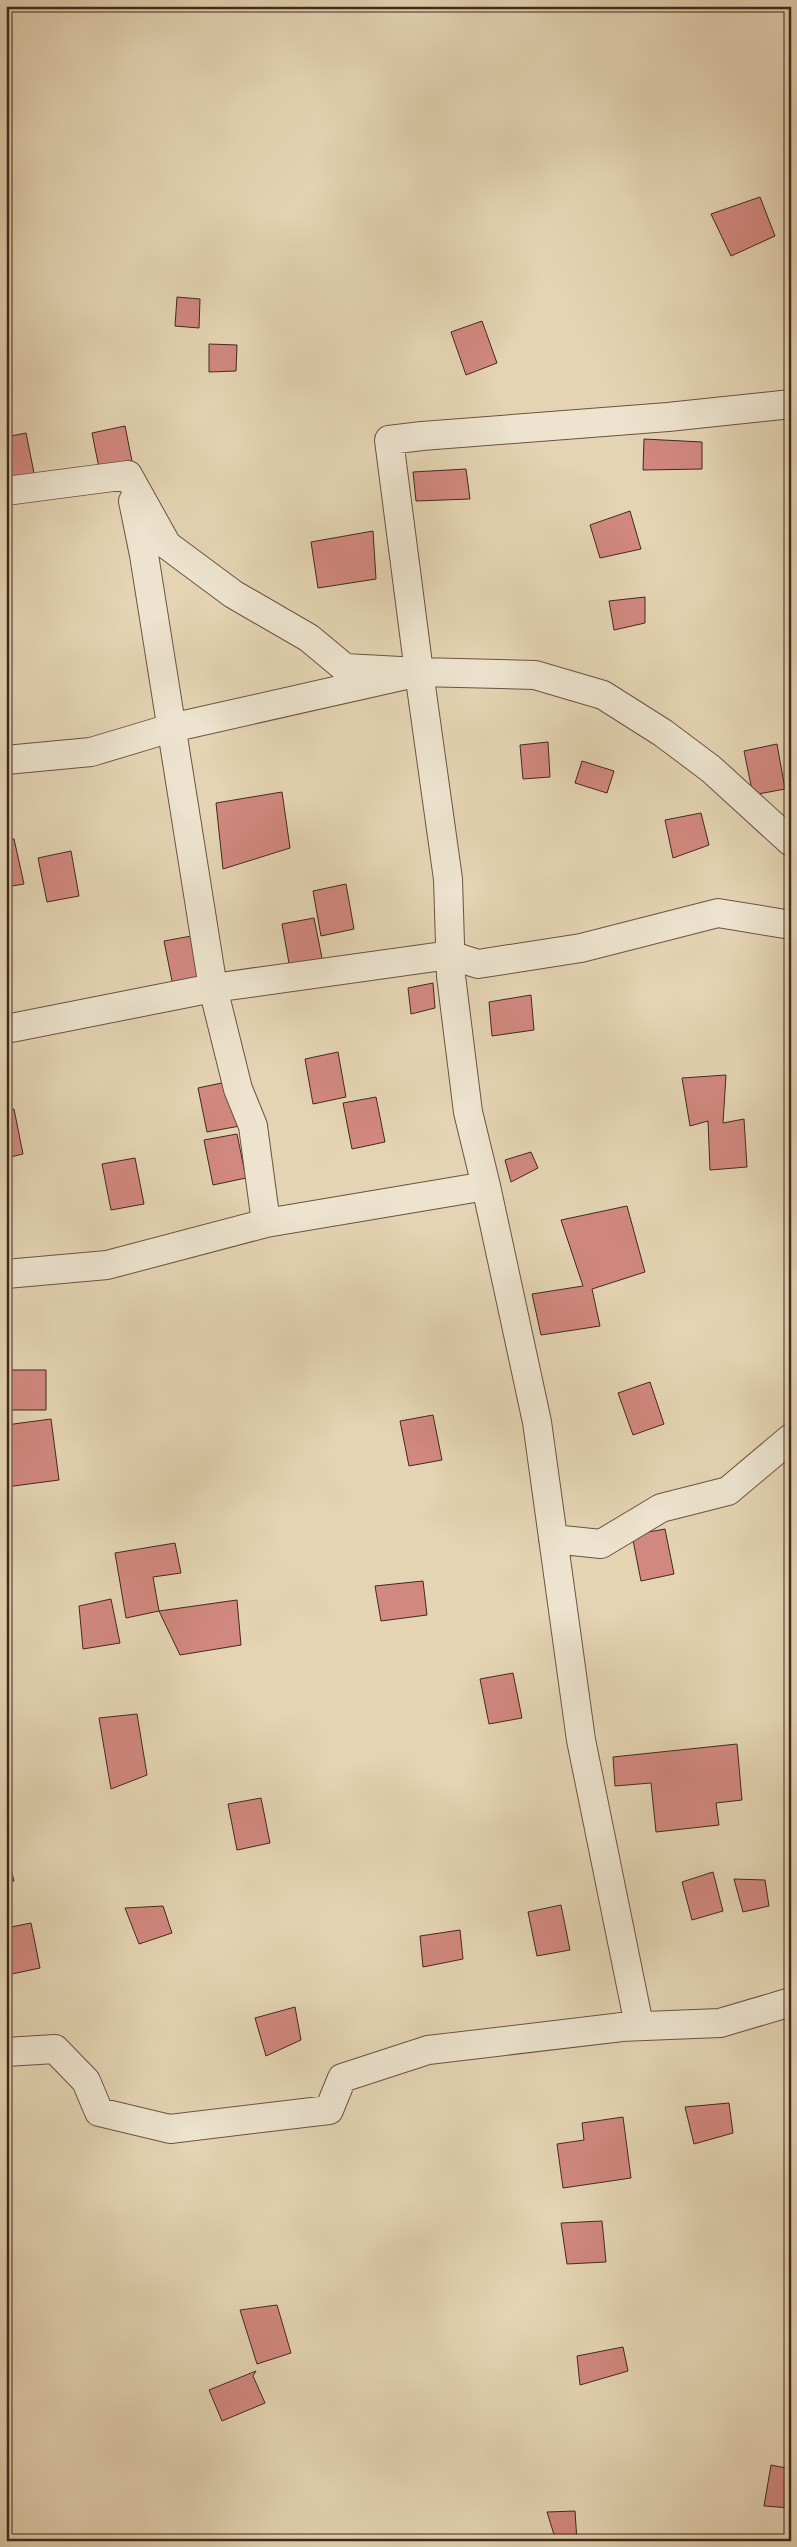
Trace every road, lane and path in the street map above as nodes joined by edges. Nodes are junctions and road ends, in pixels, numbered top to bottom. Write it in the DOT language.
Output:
graph roads {
  1 [pos="791,404"];
  2 [pos="128,476"];
  3 [pos="6,491"];
  4 [pos="420,672"];
  5 [pos="171,728"];
  6 [pos="6,760"];
  7 [pos="791,842"];
  8 [pos="791,925"];
  9 [pos="450,955"];
  10 [pos="213,988"];
  11 [pos="6,1029"];
  12 [pos="486,1186"];
  13 [pos="266,1223"];
  14 [pos="6,1274"];
  15 [pos="791,1438"];
  16 [pos="553,1539"];
  17 [pos="791,2002"];
  18 [pos="616,2028"];
  19 [pos="6,2052"];
  1 -- 4 [label="street"];
  2 -- 3 [label="street"];
  2 -- 4 [label="street"];
  2 -- 5 [label="street"];
  4 -- 5 [label="street"];
  4 -- 7 [label="street"];
  4 -- 9 [label="street"];
  5 -- 6 [label="street"];
  5 -- 10 [label="street"];
  8 -- 9 [label="street"];
  9 -- 10 [label="street"];
  9 -- 12 [label="street"];
  10 -- 11 [label="street"];
  10 -- 13 [label="street"];
  12 -- 13 [label="street"];
  12 -- 16 [label="street"];
  13 -- 14 [label="street"];
  15 -- 16 [label="street"];
  16 -- 18 [label="street"];
  17 -- 18 [label="street"];
  18 -- 19 [label="street"];
}
